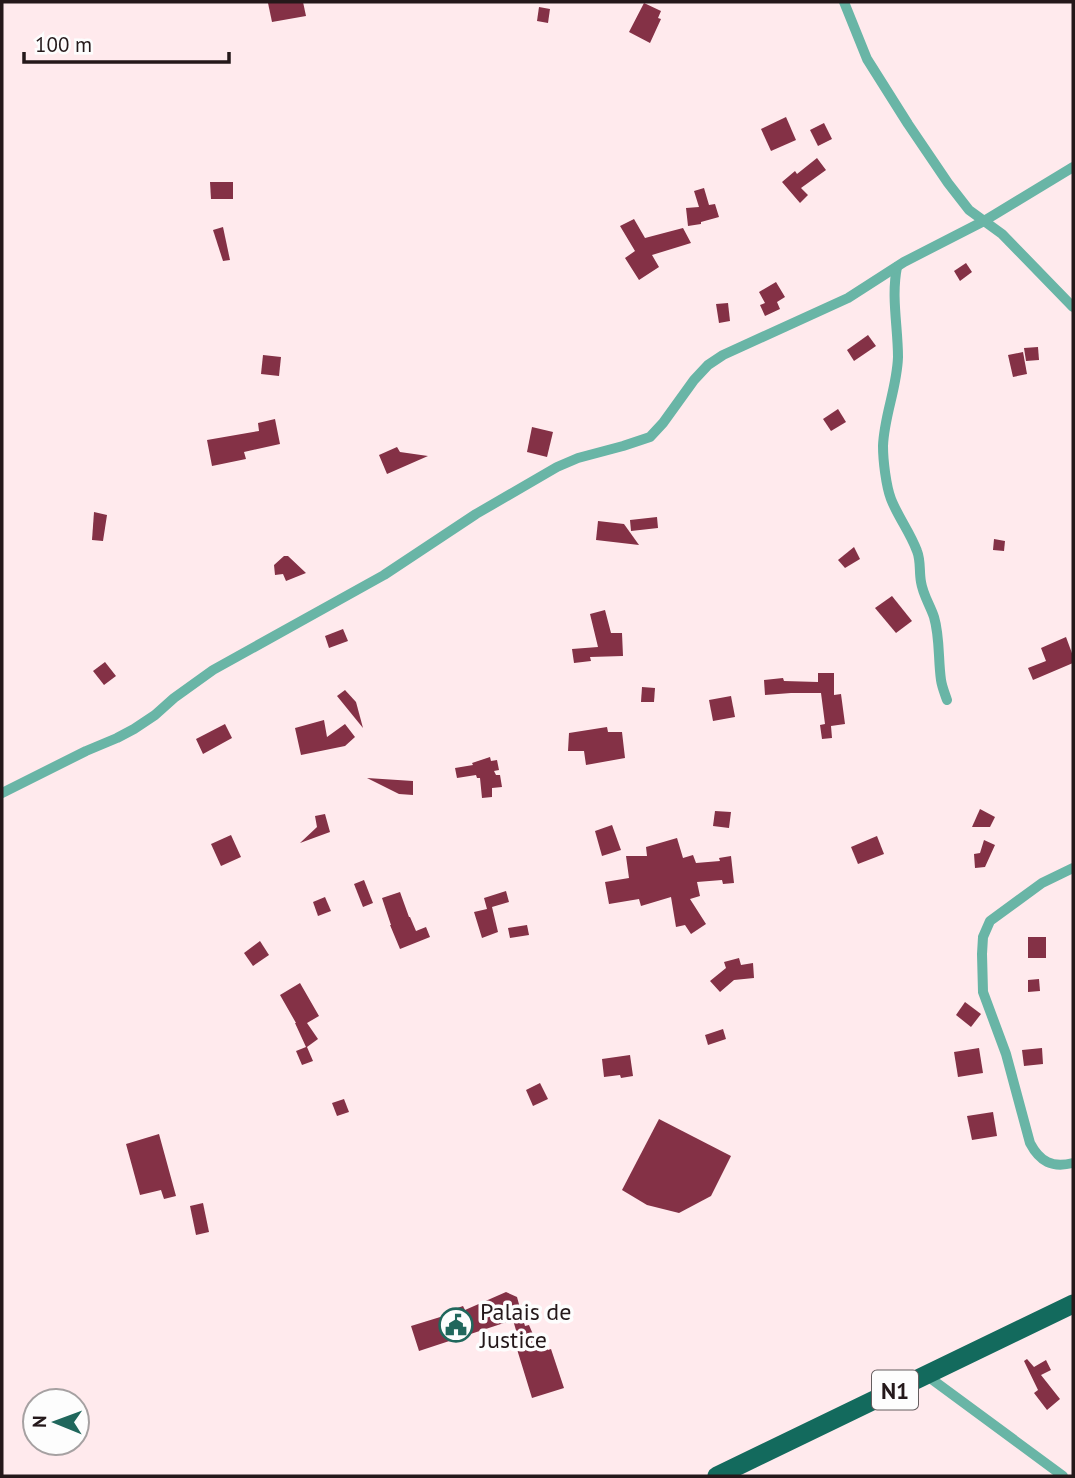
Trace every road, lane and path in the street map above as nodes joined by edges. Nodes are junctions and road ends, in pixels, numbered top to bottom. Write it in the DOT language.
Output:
graph roads {
  1 [pos="844,2"];
  2 [pos="1073,167"];
  3 [pos="984,221"];
  4 [pos="897,267"];
  5 [pos="1073,306"];
  6 [pos="947,700"];
  7 [pos="2,793"];
  8 [pos="1073,868"];
  9 [pos="1073,1163"];
  10 [pos="1073,1304"];
  11 [pos="926,1375"];
  12 [pos="717,1476"];
  13 [pos="1063,1476"];
  1 -- 3 [label="street"];
  2 -- 3 [label="street"];
  3 -- 4 [label="street"];
  3 -- 5 [label="street"];
  4 -- 6 [label="street"];
  4 -- 7 [label="street"];
  8 -- 9 [label="street"];
  10 -- 11 [label="highway, N1"];
  11 -- 12 [label="highway, N1"];
  11 -- 13 [label="street"];
}
